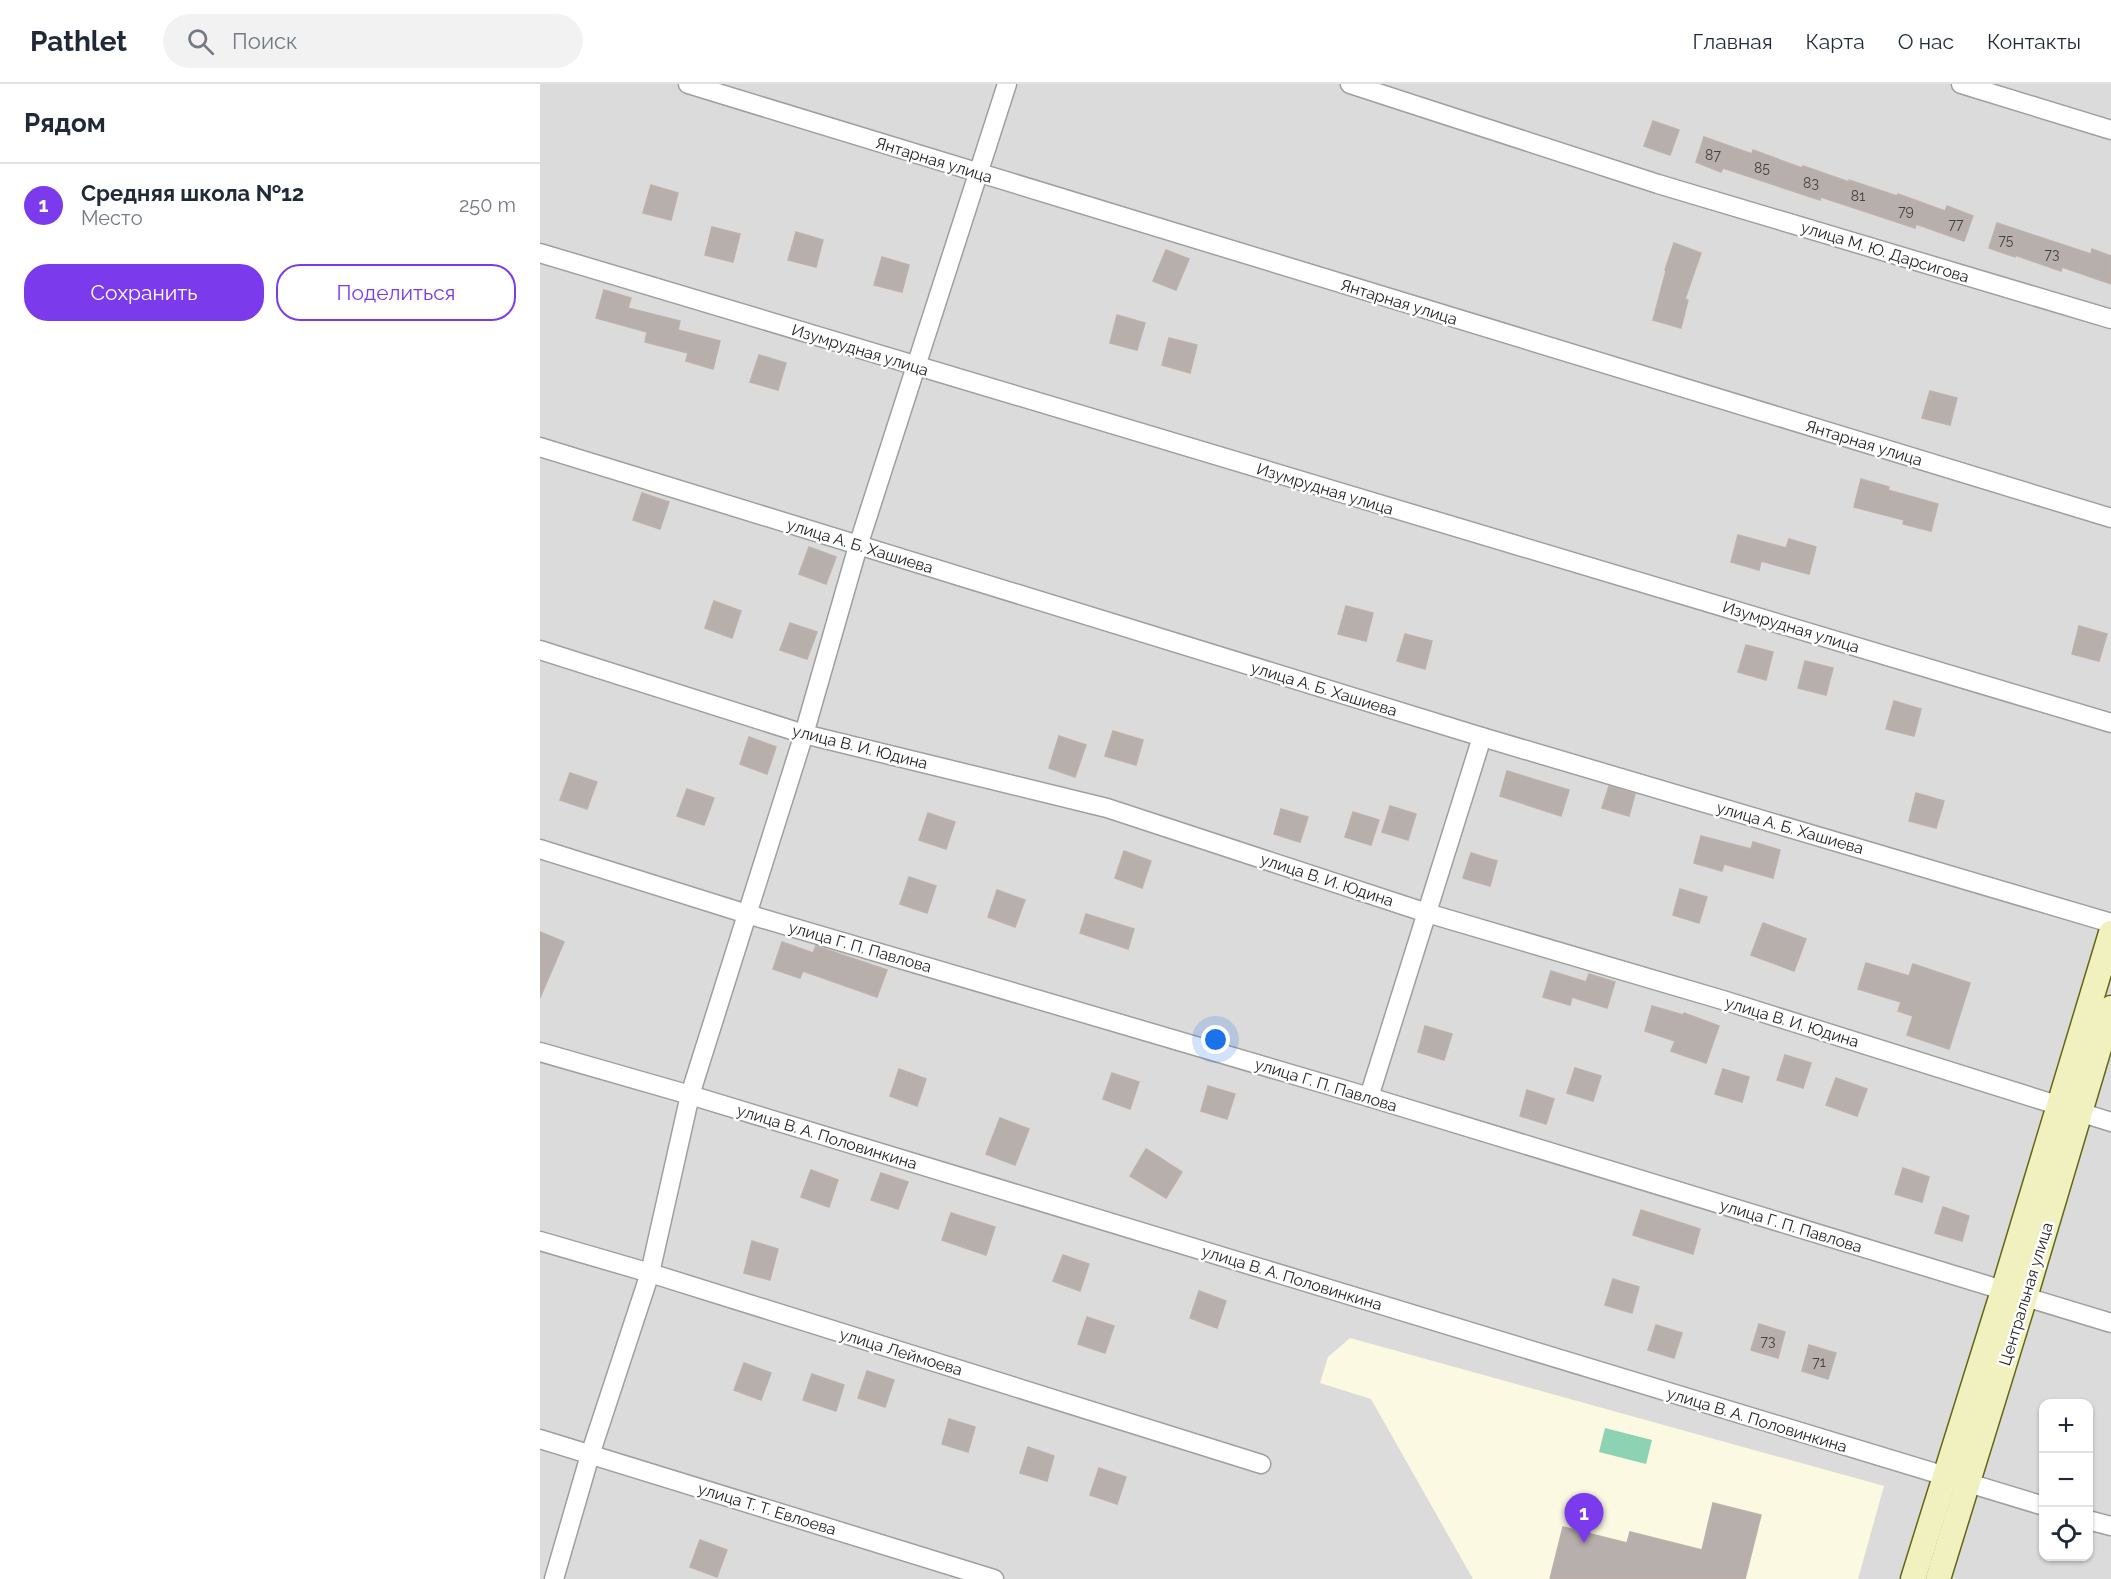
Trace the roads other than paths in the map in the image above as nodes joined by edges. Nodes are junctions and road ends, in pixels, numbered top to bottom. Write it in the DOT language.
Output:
graph roads {
  1 [pos="688,84"];
  2 [pos="1007,84"];
  3 [pos="1350,84"];
  4 [pos="1961,84"];
  5 [pos="2111,130"];
  6 [pos="978,174"];
  7 [pos="540,253"];
  8 [pos="2111,320"];
  9 [pos="917,367"];
  10 [pos="540,447"];
  11 [pos="2111,518"];
  12 [pos="858,546"];
  13 [pos="540,650"];
  14 [pos="2111,723"];
  15 [pos="804,734"];
  16 [pos="1482,737"];
  17 [pos="540,849"];
  18 [pos="1427,913"];
  19 [pos="747,914"];
  20 [pos="2111,923"];
  21 [pos="2111,933"];
  22 [pos="2111,1008"];
  23 [pos="540,1052"];
  24 [pos="690,1095"];
  25 [pos="1369,1097"];
  26 [pos="2070,1109"];
  27 [pos="2111,1122"];
  28 [pos="540,1241"];
  29 [pos="650,1273"];
  30 [pos="2014,1294"];
  31 [pos="2111,1323"];
  32 [pos="540,1439"];
  33 [pos="590,1455"];
  34 [pos="1261,1464"];
  35 [pos="1945,1478"];
  36 [pos="1968,1484"];
  37 [pos="2039,1505"];
  38 [pos="2093,1521"];
  39 [pos="2111,1526"];
  40 [pos="554,1579"];
  41 [pos="994,1579"];
  42 [pos="1913,1579"];
  43 [pos="1938,1579"];
  1 -- 6 [label="street, Янтарная улица"];
  2 -- 6 [label="street"];
  3 -- 8 [label="street, улица М. Ю. Дарсигова"];
  4 -- 5 [label="street"];
  6 -- 9 [label="street"];
  6 -- 11 [label="street, Янтарная улица"];
  7 -- 9 [label="street, Изумрудная улица"];
  9 -- 12 [label="street"];
  9 -- 14 [label="street, Изумрудная улица"];
  10 -- 12 [label="street, улица А. Б. Хашиева"];
  12 -- 15 [label="street"];
  12 -- 16 [label="street, улица А. Б. Хашиева"];
  13 -- 15 [label="street, улица В. И. Юдина"];
  15 -- 18 [label="street, улица В. И. Юдина"];
  15 -- 19 [label="street"];
  16 -- 18 [label="street"];
  16 -- 20 [label="street, улица А. Б. Хашиева"];
  17 -- 19 [label="street, улица Г. П. Павлова"];
  18 -- 25 [label="street"];
  18 -- 26 [label="street, улица В. И. Юдина"];
  19 -- 24 [label="street"];
  19 -- 25 [label="street, улица Г. П. Павлова"];
  21 -- 26 [label="street"];
  22 -- 26 [label="street, Центральная улица"];
  23 -- 24 [label="street, улица В. А. Половинкина"];
  24 -- 29 [label="street"];
  24 -- 35 [label="street, улица В. А. Половинкина"];
  25 -- 30 [label="street, улица Г. П. Павлова"];
  26 -- 27 [label="street, улица В. И. Юдина"];
  26 -- 30 [label="street, Центральная улица"];
  28 -- 29 [label="street, улица Леймоева"];
  29 -- 33 [label="street"];
  29 -- 34 [label="street, улица Леймоева"];
  30 -- 31 [label="street, улица Г. П. Павлова"];
  30 -- 35 [label="street, Центральная улица"];
  30 -- 36 [label="street, Центральная улица"];
  32 -- 33 [label="street, улица Т. Т. Евлоева"];
  33 -- 40 [label="street"];
  33 -- 41 [label="street, улица Т. Т. Евлоева"];
  35 -- 36 [label="street, улица В. А. Половинкина"];
  35 -- 42 [label="street, Центральная улица"];
  36 -- 37 [label="street, улица В. А. Половинкина"];
  36 -- 43 [label="street, Центральная улица"];
  38 -- 39 [label="street"];
}
